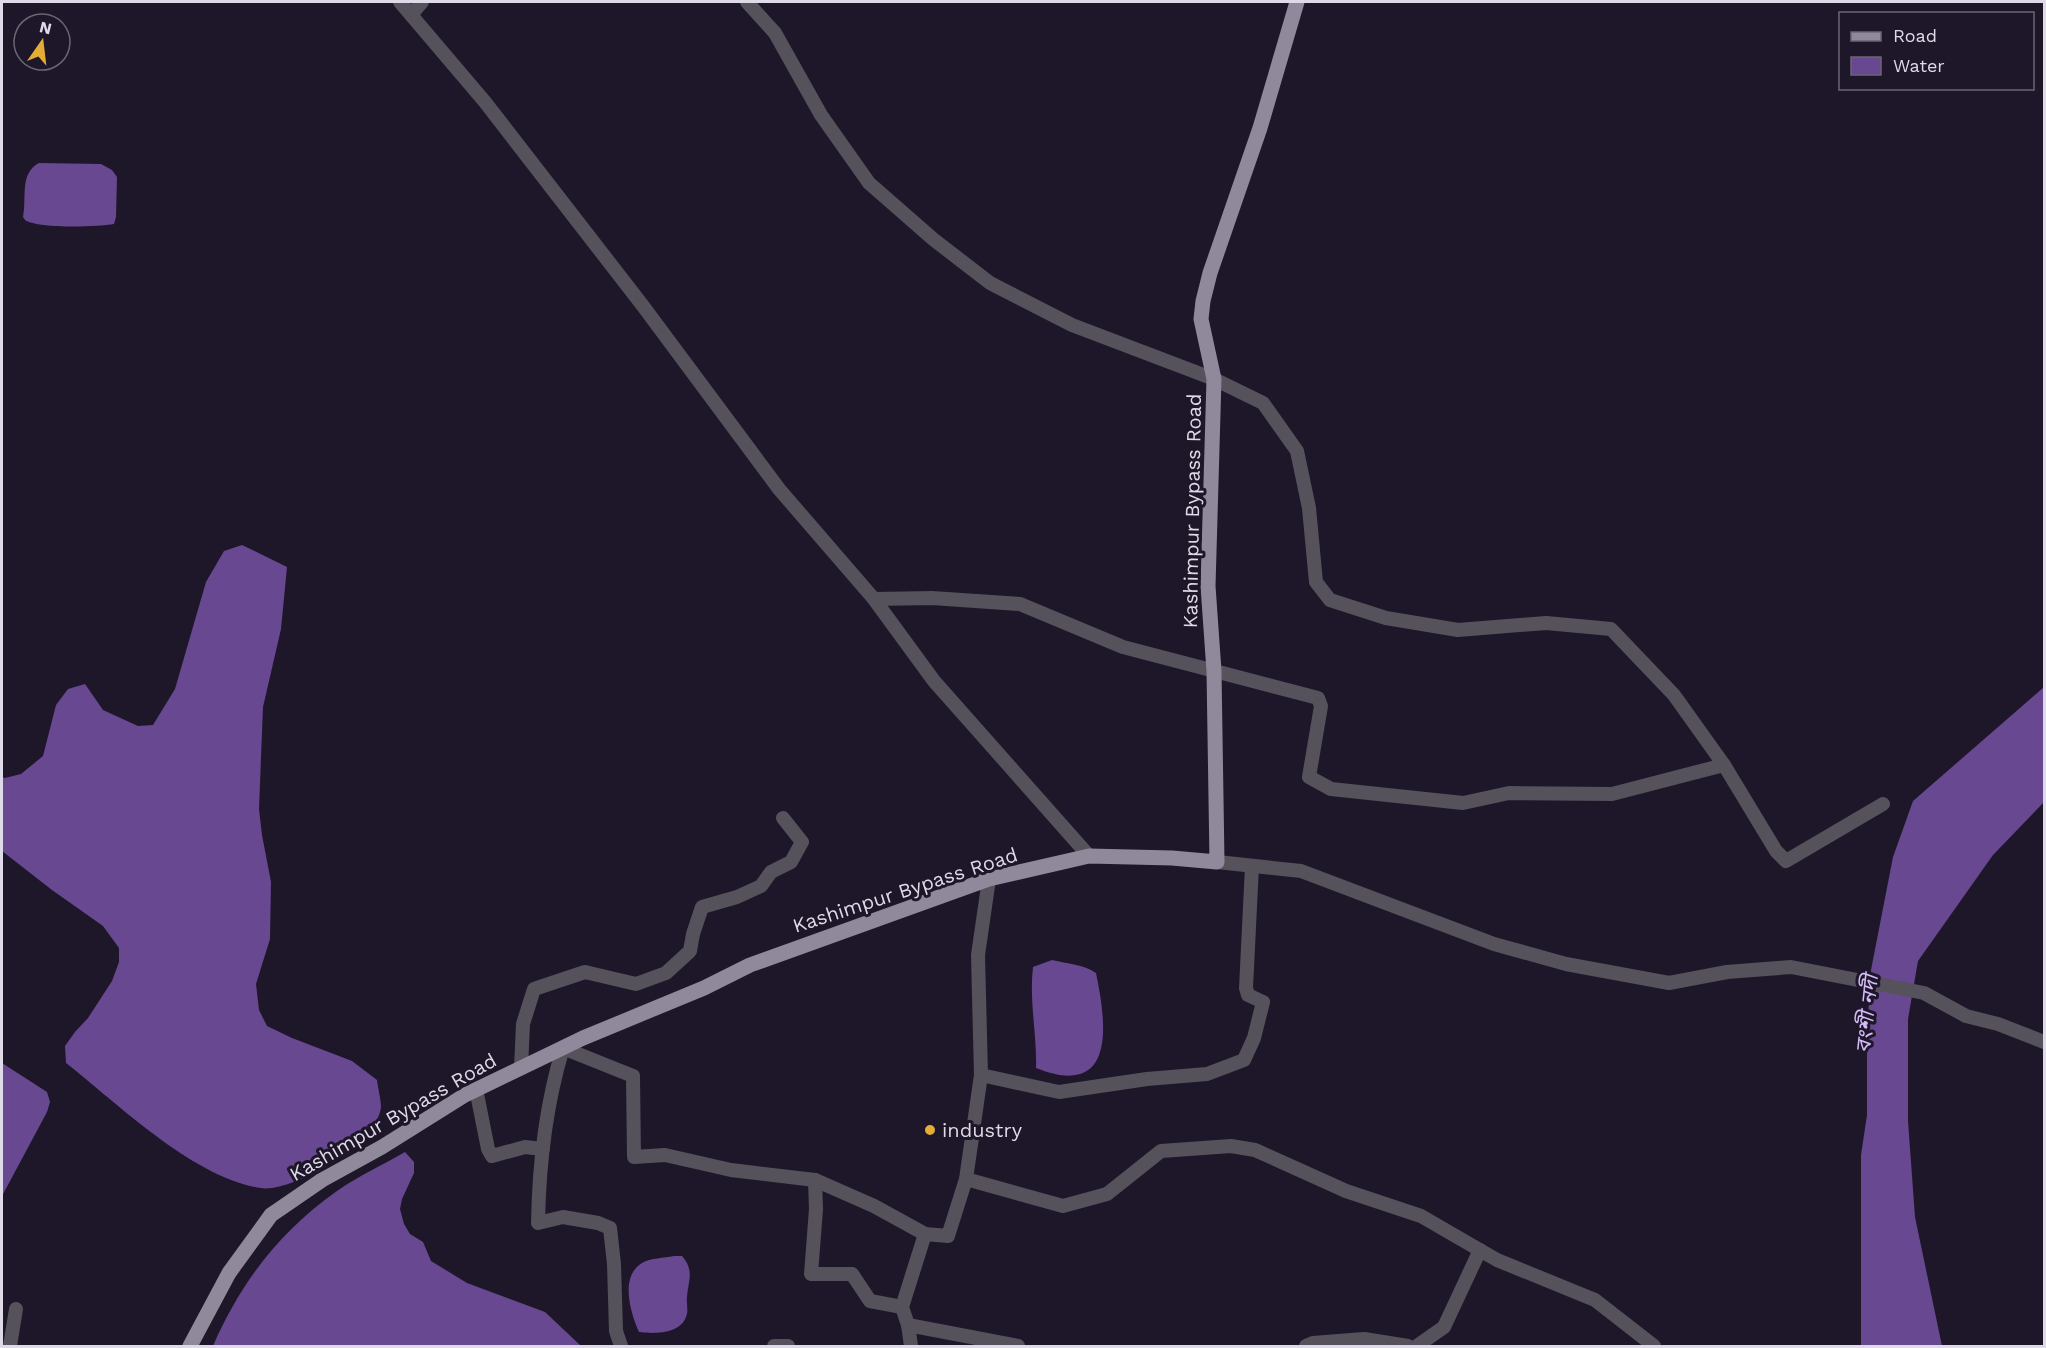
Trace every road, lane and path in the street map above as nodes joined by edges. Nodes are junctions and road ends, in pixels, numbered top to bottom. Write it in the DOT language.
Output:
graph roads {
  1 [pos="400,2"];
  2 [pos="423,2"];
  3 [pos="747,2"];
  4 [pos="1297,2"];
  5 [pos="411,15"];
  6 [pos="1214,379"];
  7 [pos="874,599"];
  8 [pos="1214,671"];
  9 [pos="1724,765"];
  10 [pos="1883,804"];
  11 [pos="783,818"];
  12 [pos="1089,856"];
  13 [pos="1217,862"];
  14 [pos="1252,866"];
  15 [pos="989,879"];
  16 [pos="2044,1042"];
  17 [pos="563,1048"];
  18 [pos="521,1068"];
  19 [pos="981,1075"];
  20 [pos="477,1089"];
  21 [pos="543,1149"];
  22 [pos="966,1179"];
  23 [pos="815,1180"];
  24 [pos="925,1234"];
  25 [pos="1480,1250"];
  26 [pos="902,1307"];
  27 [pos="16,1309"];
  28 [pos="908,1325"];
  29 [pos="10,1347"];
  30 [pos="190,1347"];
  31 [pos="621,1347"];
  32 [pos="774,1347"];
  33 [pos="788,1347"];
  34 [pos="911,1347"];
  35 [pos="1018,1347"];
  36 [pos="1306,1347"];
  37 [pos="1408,1347"];
  38 [pos="1417,1347"];
  39 [pos="1654,1347"];
  1 -- 5 [label="street"];
  2 -- 5 [label="street"];
  3 -- 6 [label="street"];
  4 -- 6 [label="main road, Kashimpur Bypass Road"];
  5 -- 7 [label="street"];
  6 -- 8 [label="main road, Kashimpur Bypass Road"];
  6 -- 9 [label="street"];
  7 -- 8 [label="street"];
  7 -- 12 [label="street"];
  8 -- 9 [label="street"];
  8 -- 13 [label="main road, Kashimpur Bypass Road"];
  9 -- 10 [label="street"];
  11 -- 18 [label="street"];
  12 -- 13 [label="main road, Kashimpur Bypass Road"];
  12 -- 15 [label="main road, Kashimpur Bypass Road"];
  13 -- 14 [label="street"];
  14 -- 16 [label="street"];
  14 -- 19 [label="street"];
  15 -- 17 [label="main road, Kashimpur Bypass Road"];
  15 -- 19 [label="street"];
  17 -- 18 [label="main road, Kashimpur Bypass Road"];
  17 -- 21 [label="street"];
  17 -- 23 [label="street"];
  18 -- 20 [label="main road, Kashimpur Bypass Road"];
  19 -- 22 [label="street"];
  20 -- 21 [label="street"];
  20 -- 30 [label="main road, Kashimpur Bypass Road"];
  21 -- 31 [label="street"];
  22 -- 24 [label="street"];
  22 -- 25 [label="street"];
  23 -- 24 [label="street"];
  23 -- 26 [label="street"];
  24 -- 26 [label="street"];
  25 -- 38 [label="street"];
  25 -- 39 [label="street"];
  26 -- 28 [label="street"];
  27 -- 29 [label="street"];
  28 -- 34 [label="street"];
  28 -- 35 [label="street"];
  32 -- 33 [label="street"];
  36 -- 37 [label="street"];
}
